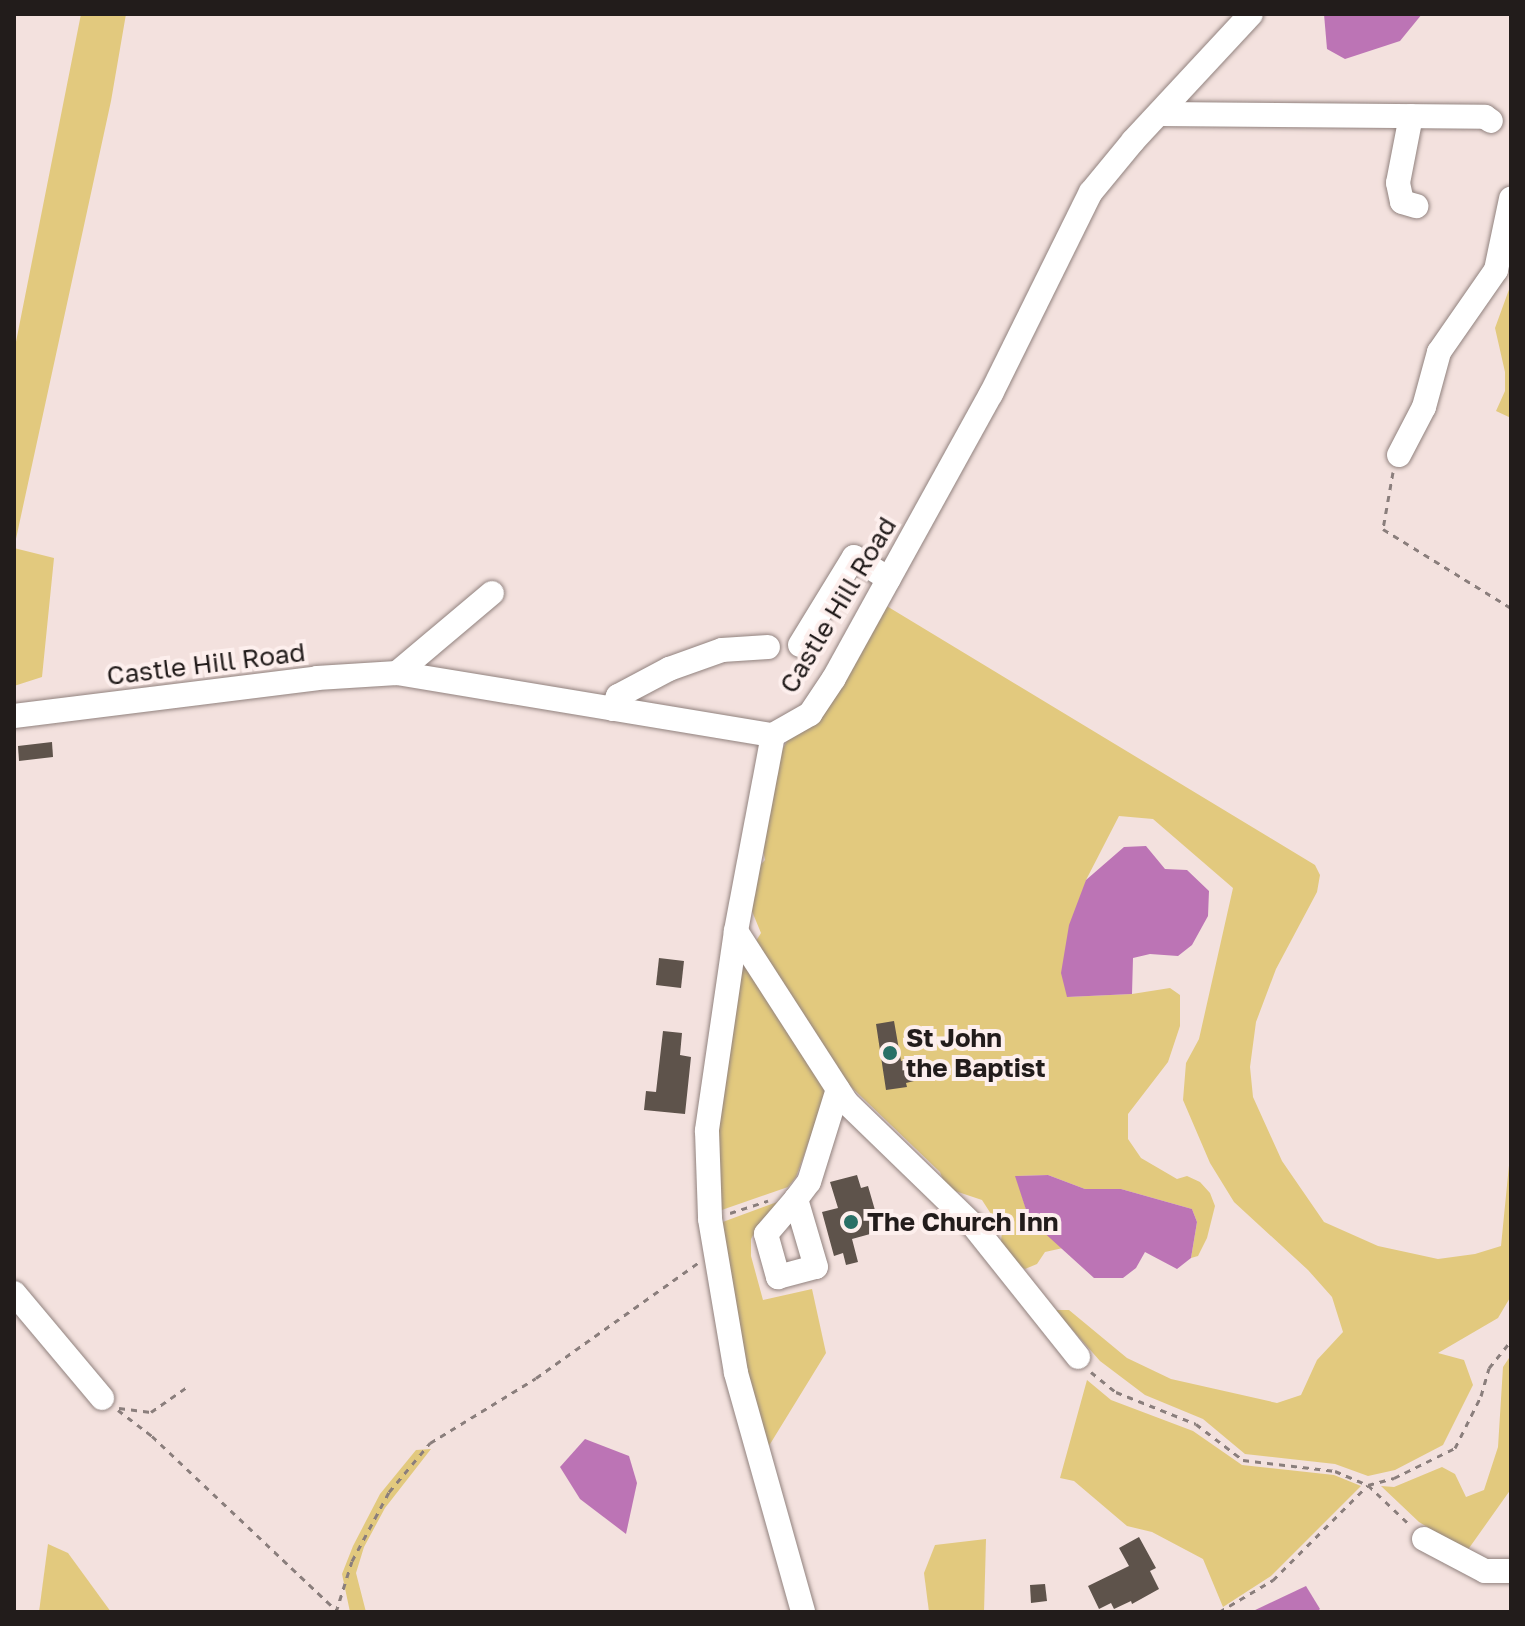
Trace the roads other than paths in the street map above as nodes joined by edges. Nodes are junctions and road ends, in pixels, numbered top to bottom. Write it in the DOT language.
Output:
graph roads {
  1 [pos="1251,14"];
  2 [pos="1159,114"];
  3 [pos="1411,116"];
  4 [pos="1491,121"];
  5 [pos="1511,199"];
  6 [pos="1416,206"];
  7 [pos="1399,455"];
  8 [pos="889,579"];
  9 [pos="492,593"];
  10 [pos="800,645"];
  11 [pos="768,647"];
  12 [pos="397,673"];
  13 [pos="613,709"];
  14 [pos="14,716"];
  15 [pos="773,735"];
  16 [pos="736,931"];
  17 [pos="838,1089"];
  18 [pos="799,1194"];
  19 [pos="14,1293"];
  20 [pos="1078,1357"];
  21 [pos="102,1398"];
  22 [pos="1424,1539"];
  23 [pos="1511,1571"];
  24 [pos="803,1612"];
  1 -- 2 [label="street, Castle Hill Road"];
  2 -- 3 [label="street"];
  2 -- 8 [label="street, Castle Hill Road"];
  3 -- 4 [label="street"];
  3 -- 6 [label="street"];
  5 -- 7 [label="street"];
  8 -- 10 [label="street"];
  8 -- 15 [label="street, Castle Hill Road"];
  9 -- 12 [label="street"];
  11 -- 13 [label="street"];
  12 -- 13 [label="street, Castle Hill Road"];
  12 -- 14 [label="street, Castle Hill Road"];
  13 -- 15 [label="street, Castle Hill Road"];
  15 -- 16 [label="street"];
  16 -- 17 [label="street"];
  16 -- 24 [label="street"];
  17 -- 18 [label="street"];
  17 -- 20 [label="street"];
  19 -- 21 [label="street"];
  22 -- 23 [label="street"];
}
